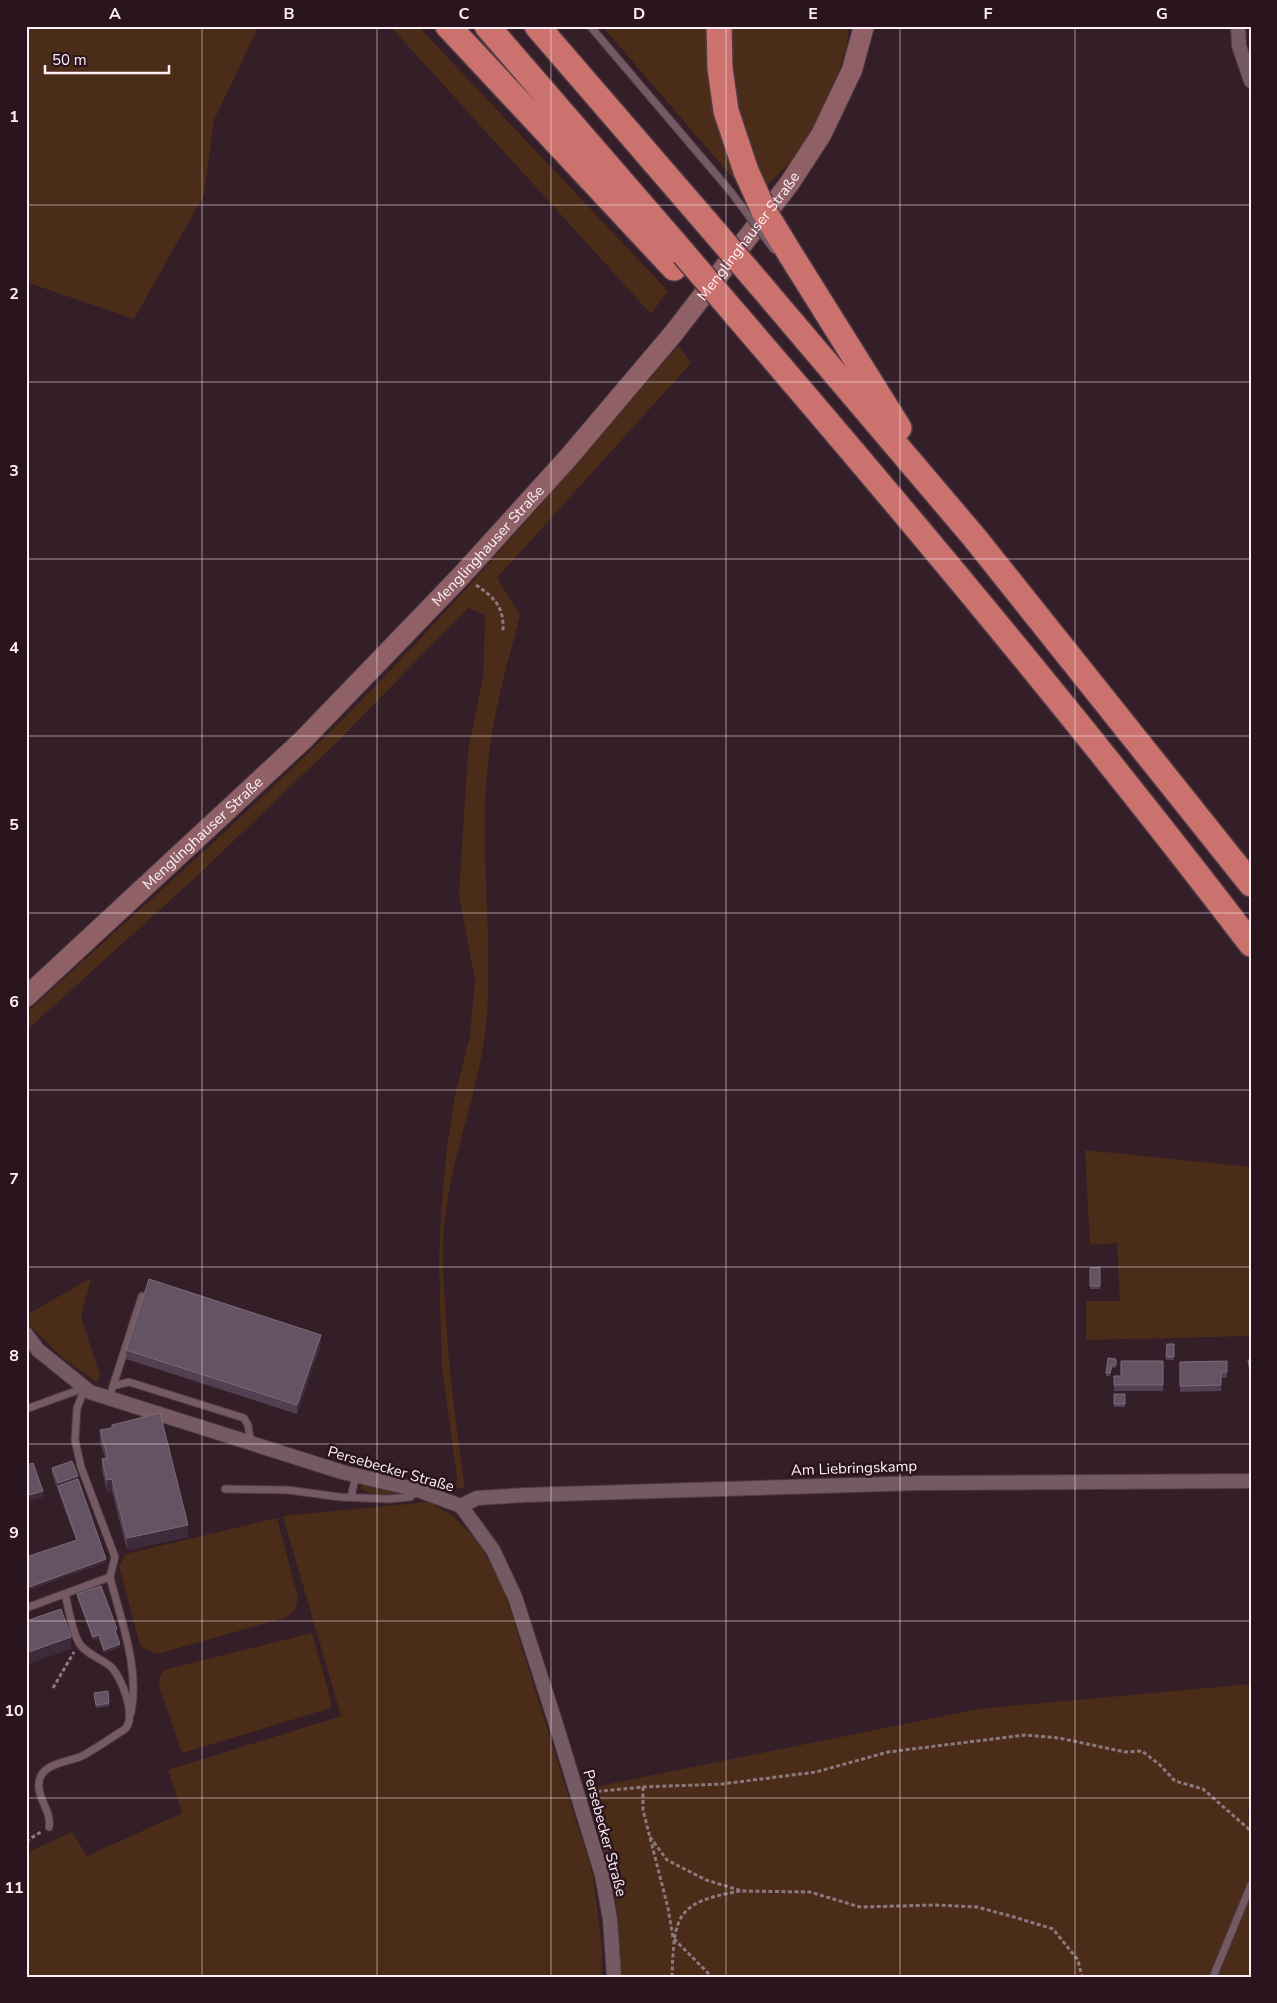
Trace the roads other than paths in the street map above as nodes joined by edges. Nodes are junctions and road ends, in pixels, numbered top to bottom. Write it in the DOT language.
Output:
graph roads {
  1 [pos="448,26"];
  2 [pos="488,26"];
  3 [pos="537,26"];
  4 [pos="590,26"];
  5 [pos="719,26"];
  6 [pos="864,26"];
  7 [pos="1238,26"];
  8 [pos="1251,81"];
  9 [pos="785,256"];
  10 [pos="679,261"];
  11 [pos="804,291"];
  12 [pos="864,376"];
  13 [pos="974,537"];
  14 [pos="1251,884"];
  15 [pos="1251,944"];
  16 [pos="26,997"];
  17 [pos="142,1296"];
  18 [pos="26,1334"];
  19 [pos="85,1388"];
  20 [pos="111,1392"];
  21 [pos="26,1409"];
  22 [pos="251,1444"];
  23 [pos="356,1476"];
  24 [pos="1251,1481"];
  25 [pos="225,1489"];
  26 [pos="418,1490"];
  27 [pos="351,1497"];
  28 [pos="461,1506"];
  29 [pos="110,1577"];
  30 [pos="65,1594"];
  31 [pos="26,1608"];
  32 [pos="131,1714"];
  33 [pos="49,1827"];
  34 [pos="1251,1885"];
  35 [pos="614,1977"];
  36 [pos="1214,1977"];
  1 -- 10 [label="highway"];
  2 -- 10 [label="highway"];
  3 -- 13 [label="highway, bridge"];
  4 -- 9 [label="lane, bridge"];
  5 -- 9 [label="highway, bridge"];
  6 -- 16 [label="street, Menglinghauser Straße"];
  7 -- 8 [label="street"];
  9 -- 12 [label="highway"];
  10 -- 15 [label="highway, bridge"];
  11 -- 12 [label="lane"];
  12 -- 13 [label="highway"];
  13 -- 14 [label="highway"];
  17 -- 20 [label="lane"];
  18 -- 19 [label="street, Persebecker Straße"];
  19 -- 20 [label="street, Persebecker Straße"];
  19 -- 21 [label="lane"];
  19 -- 29 [label="lane"];
  20 -- 22 [label="street, Persebecker Straße"];
  20 -- 22 [label="lane"];
  22 -- 23 [label="street, Persebecker Straße"];
  23 -- 26 [label="street, Persebecker Straße"];
  23 -- 27 [label="lane"];
  24 -- 28 [label="street, Am Liebringskamp"];
  25 -- 27 [label="lane"];
  26 -- 27 [label="lane"];
  26 -- 28 [label="street, Persebecker Straße"];
  28 -- 35 [label="street, Persebecker Straße"];
  29 -- 30 [label="lane"];
  29 -- 32 [label="lane"];
  30 -- 31 [label="lane"];
  30 -- 32 [label="lane"];
  32 -- 33 [label="lane"];
  34 -- 36 [label="lane"];
}
